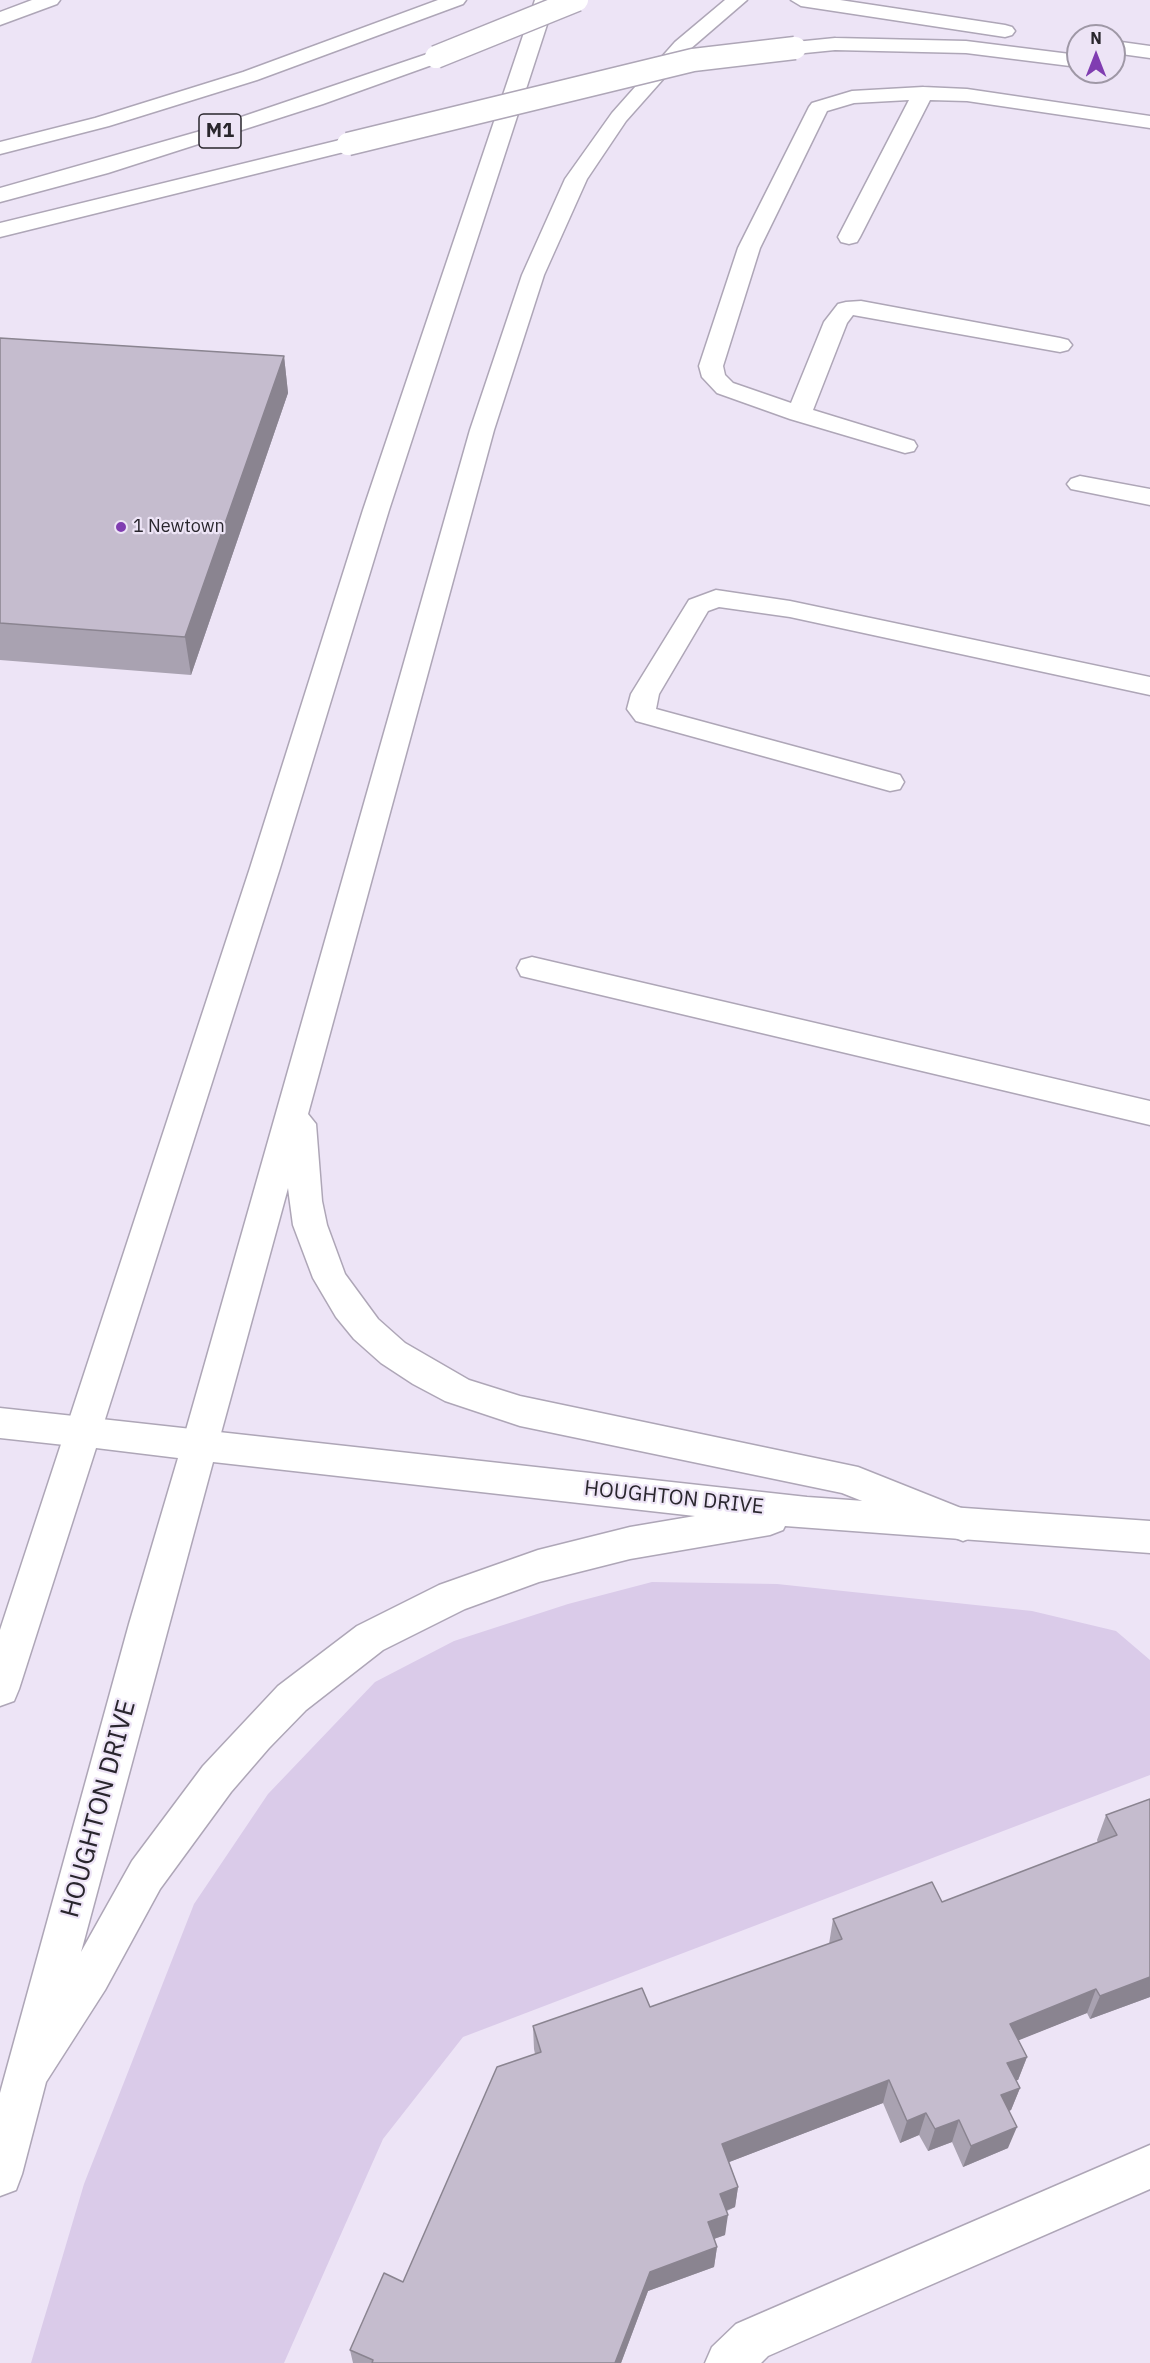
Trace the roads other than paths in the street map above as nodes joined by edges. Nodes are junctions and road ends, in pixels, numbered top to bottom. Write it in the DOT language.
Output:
graph roads {
  1 [pos="50,0"];
  2 [pos="456,0"];
  3 [pos="545,0"];
  4 [pos="577,0"];
  5 [pos="737,0"];
  6 [pos="801,0"];
  7 [pos="0,19"];
  8 [pos="1020,33"];
  9 [pos="1126,49"];
  10 [pos="1150,52"];
  11 [pos="1066,60"];
  12 [pos="1126,69"];
  13 [pos="1150,72"];
  14 [pos="923,93"];
  15 [pos="1150,122"];
  16 [pos="0,148"];
  17 [pos="0,195"];
  18 [pos="0,230"];
  19 [pos="849,237"];
  20 [pos="1060,345"];
  21 [pos="799,414"];
  22 [pos="905,446"];
  23 [pos="1080,484"];
  24 [pos="1150,497"];
  25 [pos="1150,686"];
  26 [pos="890,782"];
  27 [pos="532,968"];
  28 [pos="299,1092"];
  29 [pos="1150,1113"];
  30 [pos="0,1424"];
  31 [pos="83,1432"];
  32 [pos="200,1444"];
  33 [pos="807,1513"];
  34 [pos="963,1525"];
  35 [pos="1150,1537"];
  36 [pos="0,1689"];
  37 [pos="31,2067"];
  38 [pos="1150,2167"];
  39 [pos="0,2174"];
  40 [pos="728,2363"];
  1 -- 7 [label="main road"];
  2 -- 16 [label="main road, M1"];
  3 -- 31 [label="main road"];
  4 -- 17 [label="main road, M1, bridge"];
  5 -- 28 [label="main road"];
  6 -- 8 [label="main road"];
  9 -- 10 [label="main road"];
  11 -- 18 [label="main road, bridge"];
  12 -- 13 [label="main road"];
  14 -- 15 [label="main road"];
  14 -- 19 [label="main road"];
  14 -- 21 [label="main road"];
  20 -- 21 [label="main road"];
  21 -- 22 [label="main road"];
  23 -- 24 [label="main road"];
  25 -- 26 [label="main road"];
  27 -- 29 [label="main road"];
  28 -- 32 [label="main road"];
  28 -- 34 [label="main road"];
  30 -- 31 [label="main road, HOUGHTON DRIVE"];
  31 -- 32 [label="main road, HOUGHTON DRIVE"];
  31 -- 36 [label="main road"];
  32 -- 33 [label="main road, HOUGHTON DRIVE"];
  32 -- 37 [label="main road, HOUGHTON DRIVE"];
  33 -- 34 [label="main road, HOUGHTON DRIVE"];
  33 -- 37 [label="main road"];
  34 -- 35 [label="main road, HOUGHTON DRIVE"];
  37 -- 39 [label="main road, HOUGHTON DRIVE"];
  38 -- 40 [label="main road"];
}
